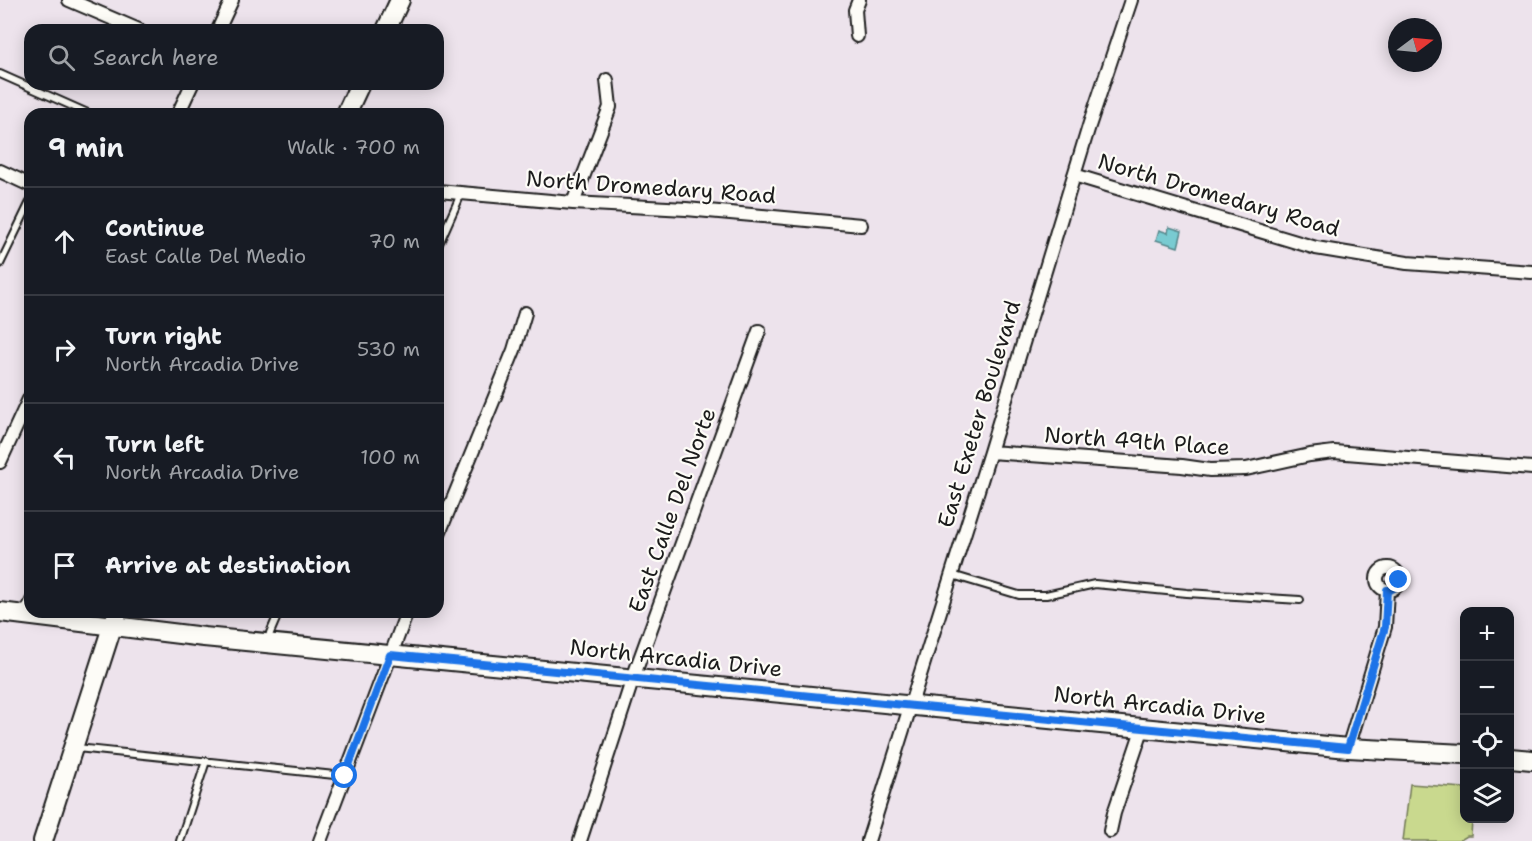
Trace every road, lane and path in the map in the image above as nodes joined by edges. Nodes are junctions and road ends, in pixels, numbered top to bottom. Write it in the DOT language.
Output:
graph roads {
  1 [pos="69,0"];
  2 [pos="232,0"];
  3 [pos="400,0"];
  4 [pos="859,0"];
  5 [pos="1131,0"];
  6 [pos="125,24"];
  7 [pos="221,24"];
  8 [pos="389,24"];
  9 [pos="857,36"];
  10 [pos="0,74"];
  11 [pos="608,80"];
  12 [pos="24,85"];
  13 [pos="36,90"];
  14 [pos="189,90"];
  15 [pos="357,90"];
  16 [pos="76,108"];
  17 [pos="181,108"];
  18 [pos="349,108"];
  19 [pos="0,171"];
  20 [pos="1074,175"];
  21 [pos="24,182"];
  22 [pos="444,192"];
  23 [pos="460,193"];
  24 [pos="573,203"];
  25 [pos="24,214"];
  26 [pos="861,225"];
  27 [pos="444,232"];
  28 [pos="0,264"];
  29 [pos="1532,272"];
  30 [pos="525,313"];
  31 [pos="759,331"];
  32 [pos="24,410"];
  33 [pos="990,452"];
  34 [pos="0,462"];
  35 [pos="1532,468"];
  36 [pos="444,521"];
  37 [pos="950,574"];
  38 [pos="1387,590"];
  39 [pos="1300,600"];
  40 [pos="24,606"];
  41 [pos="0,612"];
  42 [pos="276,618"];
  43 [pos="405,618"];
  44 [pos="115,619"];
  45 [pos="268,643"];
  46 [pos="390,655"];
  47 [pos="633,678"];
  48 [pos="911,705"];
  49 [pos="1143,727"];
  50 [pos="74,747"];
  51 [pos="1348,748"];
  52 [pos="1460,754"];
  53 [pos="1514,758"];
  54 [pos="1532,760"];
  55 [pos="206,761"];
  56 [pos="345,776"];
  57 [pos="1110,831"];
  58 [pos="43,841"];
  59 [pos="180,841"];
  60 [pos="320,841"];
  61 [pos="580,841"];
  62 [pos="868,841"];
  1 -- 6 [label="street"];
  2 -- 7 [label="street"];
  3 -- 8 [label="street"];
  4 -- 9 [label="street"];
  5 -- 20 [label="street, East Exeter Boulevard"];
  10 -- 12 [label="lane"];
  11 -- 24 [label="street"];
  13 -- 16 [label="lane"];
  14 -- 17 [label="street"];
  15 -- 18 [label="street"];
  19 -- 21 [label="street"];
  20 -- 29 [label="street, North Dromedary Road"];
  20 -- 33 [label="street, East Exeter Boulevard"];
  22 -- 23 [label="street, North Dromedary Road"];
  23 -- 24 [label="street, North Dromedary Road"];
  23 -- 27 [label="lane"];
  24 -- 26 [label="street, North Dromedary Road"];
  25 -- 28 [label="lane"];
  30 -- 36 [label="street"];
  31 -- 47 [label="street, East Calle Del Norte"];
  32 -- 34 [label="street"];
  33 -- 35 [label="street, North 49th Place"];
  33 -- 37 [label="street, East Exeter Boulevard"];
  37 -- 39 [label="lane"];
  37 -- 48 [label="street, East Exeter Boulevard"];
  38 -- 51 [label="street"];
  40 -- 41 [label="street, North Arcadia Drive"];
  42 -- 45 [label="lane"];
  43 -- 46 [label="street"];
  44 -- 45 [label="street, North Arcadia Drive"];
  44 -- 50 [label="street"];
  45 -- 46 [label="street, North Arcadia Drive"];
  46 -- 47 [label="street, North Arcadia Drive"];
  46 -- 56 [label="street"];
  47 -- 48 [label="street, North Arcadia Drive"];
  47 -- 61 [label="street, East Calle Del Norte"];
  48 -- 49 [label="street, North Arcadia Drive"];
  48 -- 62 [label="street, East Exeter Boulevard"];
  49 -- 51 [label="street, North Arcadia Drive"];
  49 -- 57 [label="street"];
  50 -- 55 [label="lane"];
  50 -- 58 [label="street"];
  51 -- 52 [label="street, North Arcadia Drive"];
  53 -- 54 [label="street"];
  55 -- 56 [label="lane"];
  55 -- 59 [label="lane"];
  56 -- 60 [label="street"];
}
